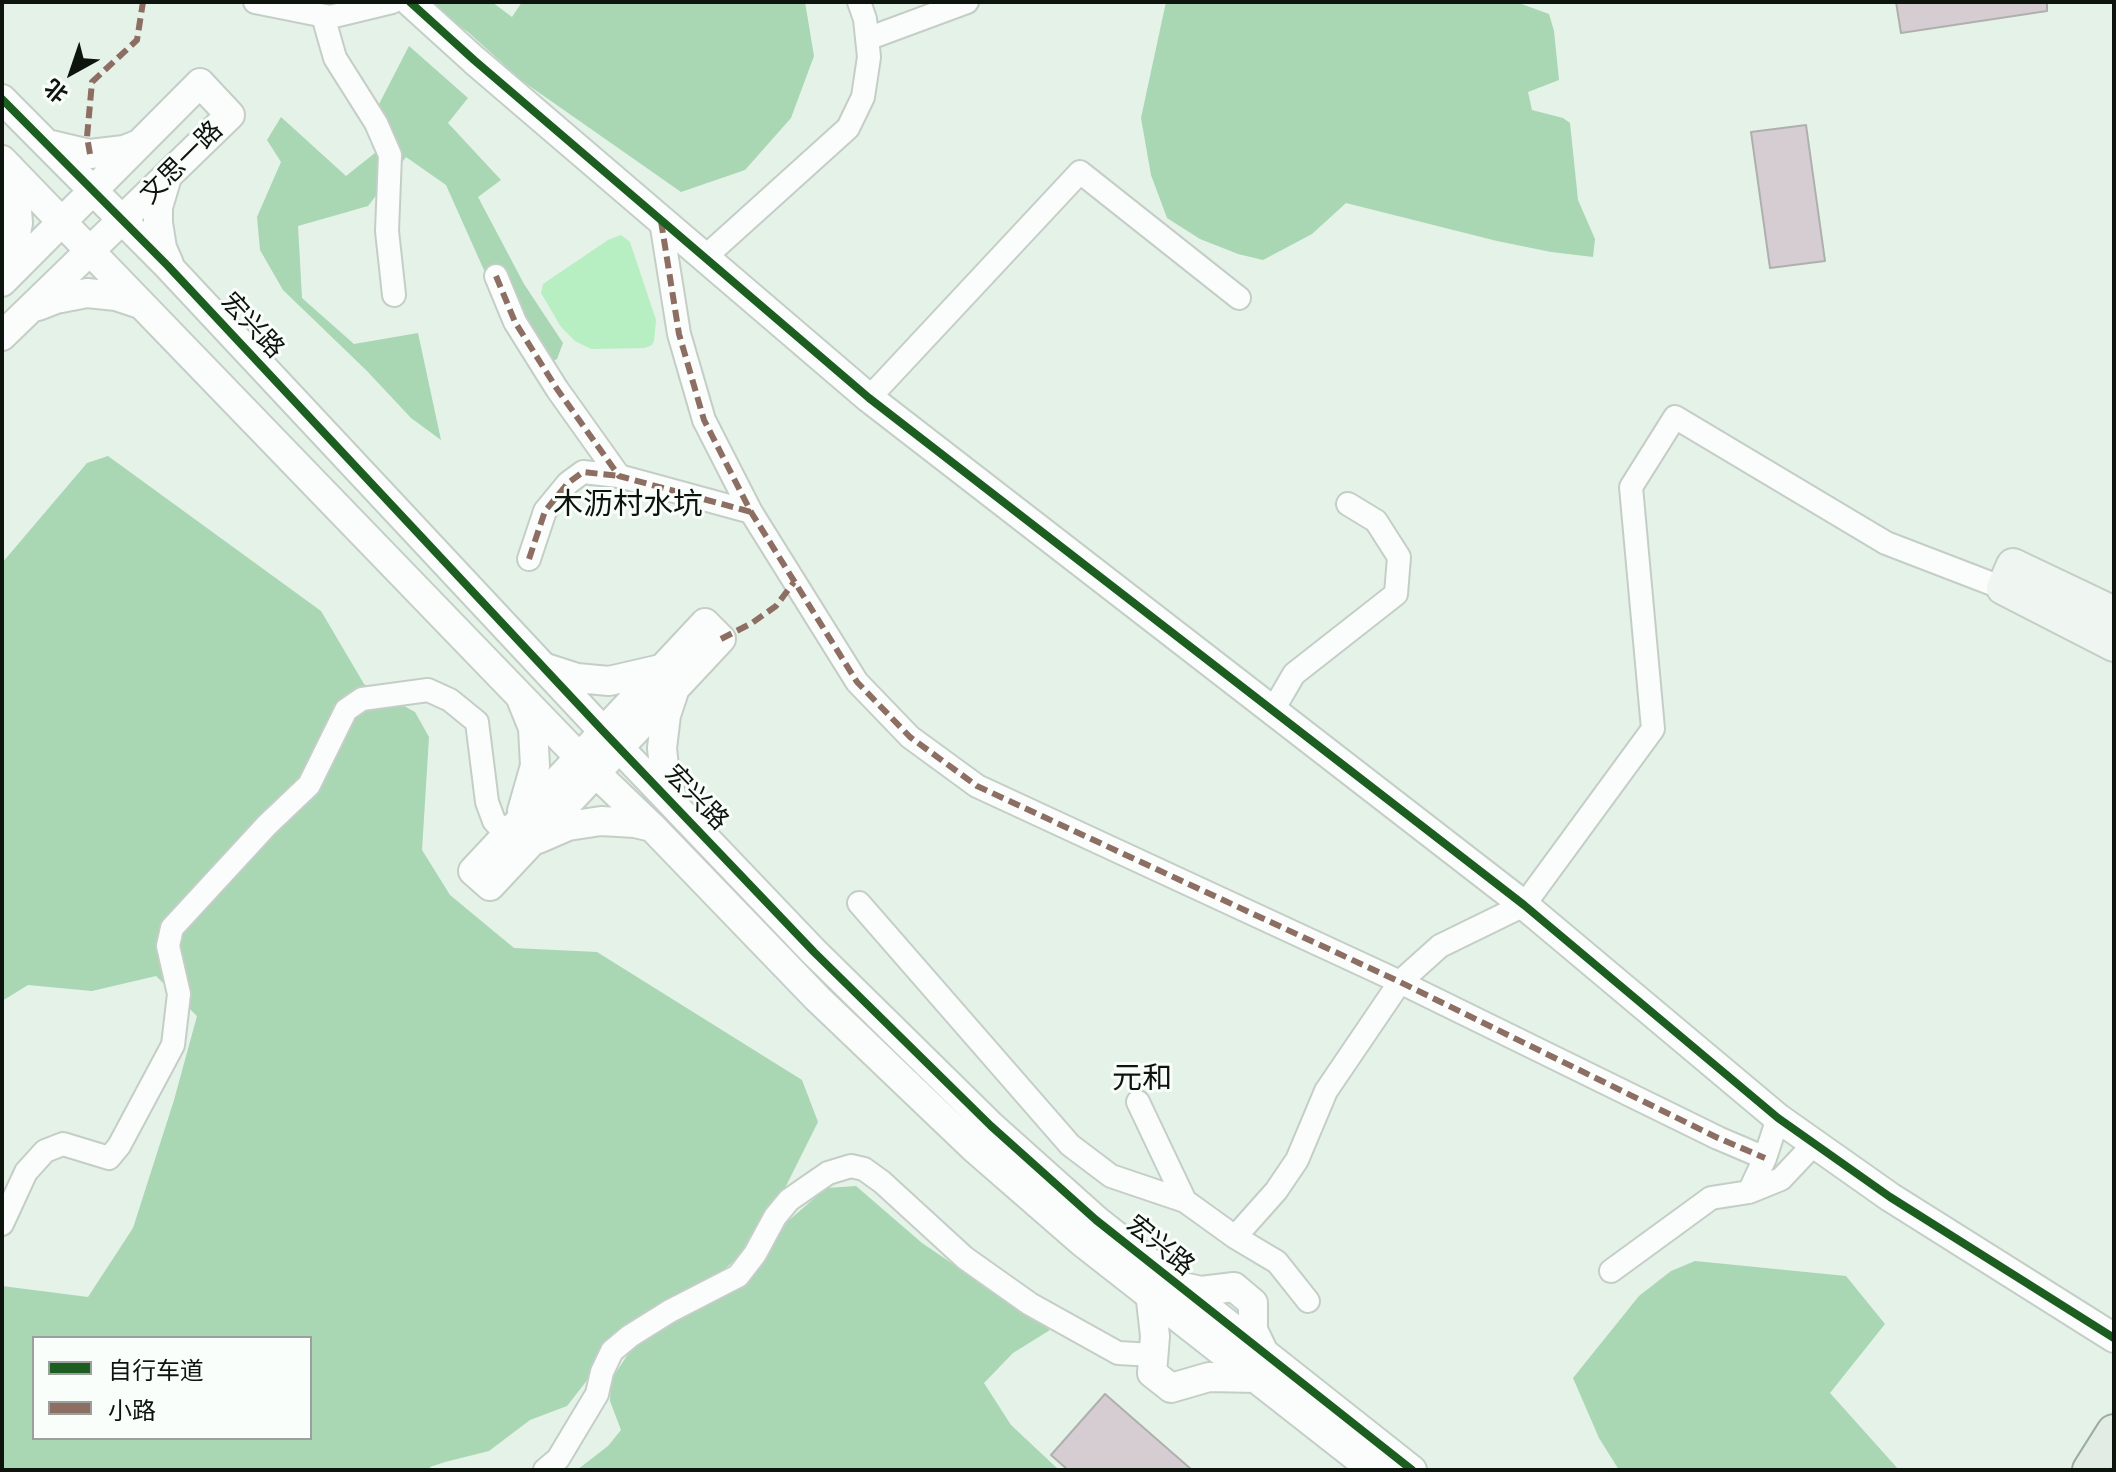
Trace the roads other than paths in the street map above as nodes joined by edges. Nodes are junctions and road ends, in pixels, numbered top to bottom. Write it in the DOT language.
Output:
graph roads {
  1 [pos="255,2"];
  2 [pos="392,2"];
  3 [pos="410,2"];
  4 [pos="859,2"];
  5 [pos="967,2"];
  6 [pos="323,16"];
  7 [pos="867,39"];
  8 [pos="2,99"];
  9 [pos="47,143"];
  10 [pos="140,144"];
  11 [pos="6,163"];
  12 [pos="168,177"];
  13 [pos="95,190"];
  14 [pos="124,220"];
  15 [pos="661,221"];
  16 [pos="63,222"];
  17 [pos="92,251"];
  18 [pos="704,258"];
  19 [pos="174,272"];
  20 [pos="496,276"];
  21 [pos="2,281"];
  22 [pos="394,295"];
  23 [pos="1239,298"];
  24 [pos="144,306"];
  25 [pos="26,313"];
  26 [pos="2,336"];
  27 [pos="869,398"];
  28 [pos="619,476"];
  29 [pos="1348,504"];
  30 [pos="751,512"];
  31 [pos="529,559"];
  32 [pos="2008,576"];
  33 [pos="2114,613"];
  34 [pos="2114,645"];
  35 [pos="546,668"];
  36 [pos="669,677"];
  37 [pos="518,693"];
  38 [pos="1273,710"];
  39 [pos="611,739"];
  40 [pos="587,764"];
  41 [pos="673,804"];
  42 [pos="652,827"];
  43 [pos="516,835"];
  44 [pos="859,903"];
  45 [pos="1524,905"];
  46 [pos="1400,982"];
  47 [pos="1138,1102"];
  48 [pos="1778,1118"];
  49 [pos="1814,1144"];
  50 [pos="1765,1158"];
  51 [pos="1749,1192"];
  52 [pos="1185,1201"];
  53 [pos="2,1224"];
  54 [pos="1235,1237"];
  55 [pos="1611,1271"];
  56 [pos="1150,1292"];
  57 [pos="1308,1301"];
  58 [pos="2114,1338"];
  59 [pos="1154,1355"];
  60 [pos="1262,1367"];
  61 [pos="2114,1432"];
  62 [pos="545,1470"];
  63 [pos="1373,1470"];
  64 [pos="1412,1470"];
  65 [pos="2090,1470"];
  1 -- 6 [label="street"];
  2 -- 6 [label="street"];
  3 -- 15 [label="street"];
  4 -- 7 [label="street"];
  5 -- 7 [label="street"];
  6 -- 22 [label="street"];
  7 -- 18 [label="street"];
  8 -- 9 [label="street, 宏兴路"];
  9 -- 10 [label="street"];
  9 -- 13 [label="street, 宏兴路"];
  10 -- 12 [label="street, 文思一路"];
  10 -- 13 [label="street, 文思一路"];
  11 -- 16 [label="street, 宏兴路"];
  11 -- 21 [label="street"];
  12 -- 14 [label="street, 文思一路"];
  12 -- 19 [label="street"];
  13 -- 14 [label="street, 宏兴路"];
  13 -- 16 [label="street, 文思一路"];
  14 -- 17 [label="street, 文思一路"];
  14 -- 19 [label="street, 宏兴路"];
  15 -- 18 [label="street"];
  15 -- 30 [label="street"];
  16 -- 17 [label="street, 宏兴路"];
  16 -- 21 [label="street, 文思一路"];
  17 -- 24 [label="street, 宏兴路"];
  17 -- 25 [label="street, 文思一路"];
  18 -- 27 [label="street"];
  19 -- 35 [label="street, 宏兴路"];
  20 -- 28 [label="street"];
  23 -- 27 [label="street"];
  24 -- 25 [label="street"];
  24 -- 37 [label="street, 宏兴路"];
  25 -- 26 [label="street, 文思一路"];
  27 -- 38 [label="street"];
  28 -- 30 [label="street"];
  28 -- 31 [label="street"];
  29 -- 38 [label="street"];
  30 -- 46 [label="street"];
  32 -- 33 [label="main road"];
  32 -- 34 [label="main road"];
  32 -- 45 [label="street"];
  35 -- 36 [label="street"];
  35 -- 39 [label="street, 宏兴路"];
  36 -- 39 [label="street"];
  36 -- 41 [label="street"];
  37 -- 40 [label="street, 宏兴路"];
  37 -- 43 [label="street"];
  38 -- 45 [label="street"];
  39 -- 40 [label="street"];
  39 -- 41 [label="street, 宏兴路"];
  40 -- 42 [label="street, 宏兴路"];
  40 -- 43 [label="street"];
  41 -- 60 [label="street, 宏兴路"];
  42 -- 43 [label="street"];
  42 -- 56 [label="street, 宏兴路"];
  43 -- 53 [label="street"];
  44 -- 52 [label="street"];
  45 -- 46 [label="street"];
  45 -- 48 [label="street"];
  46 -- 50 [label="street"];
  46 -- 54 [label="street"];
  47 -- 52 [label="street"];
  48 -- 49 [label="street"];
  48 -- 50 [label="street"];
  49 -- 51 [label="street"];
  49 -- 58 [label="street"];
  50 -- 51 [label="street"];
  51 -- 55 [label="street"];
  52 -- 54 [label="street"];
  54 -- 57 [label="street"];
  56 -- 59 [label="street"];
  56 -- 60 [label="street, 宏兴路"];
  59 -- 60 [label="street"];
  59 -- 62 [label="street"];
  60 -- 63 [label="street, 宏兴路"];
  60 -- 64 [label="street, 宏兴路"];
  61 -- 65 [label="main road"];
}
